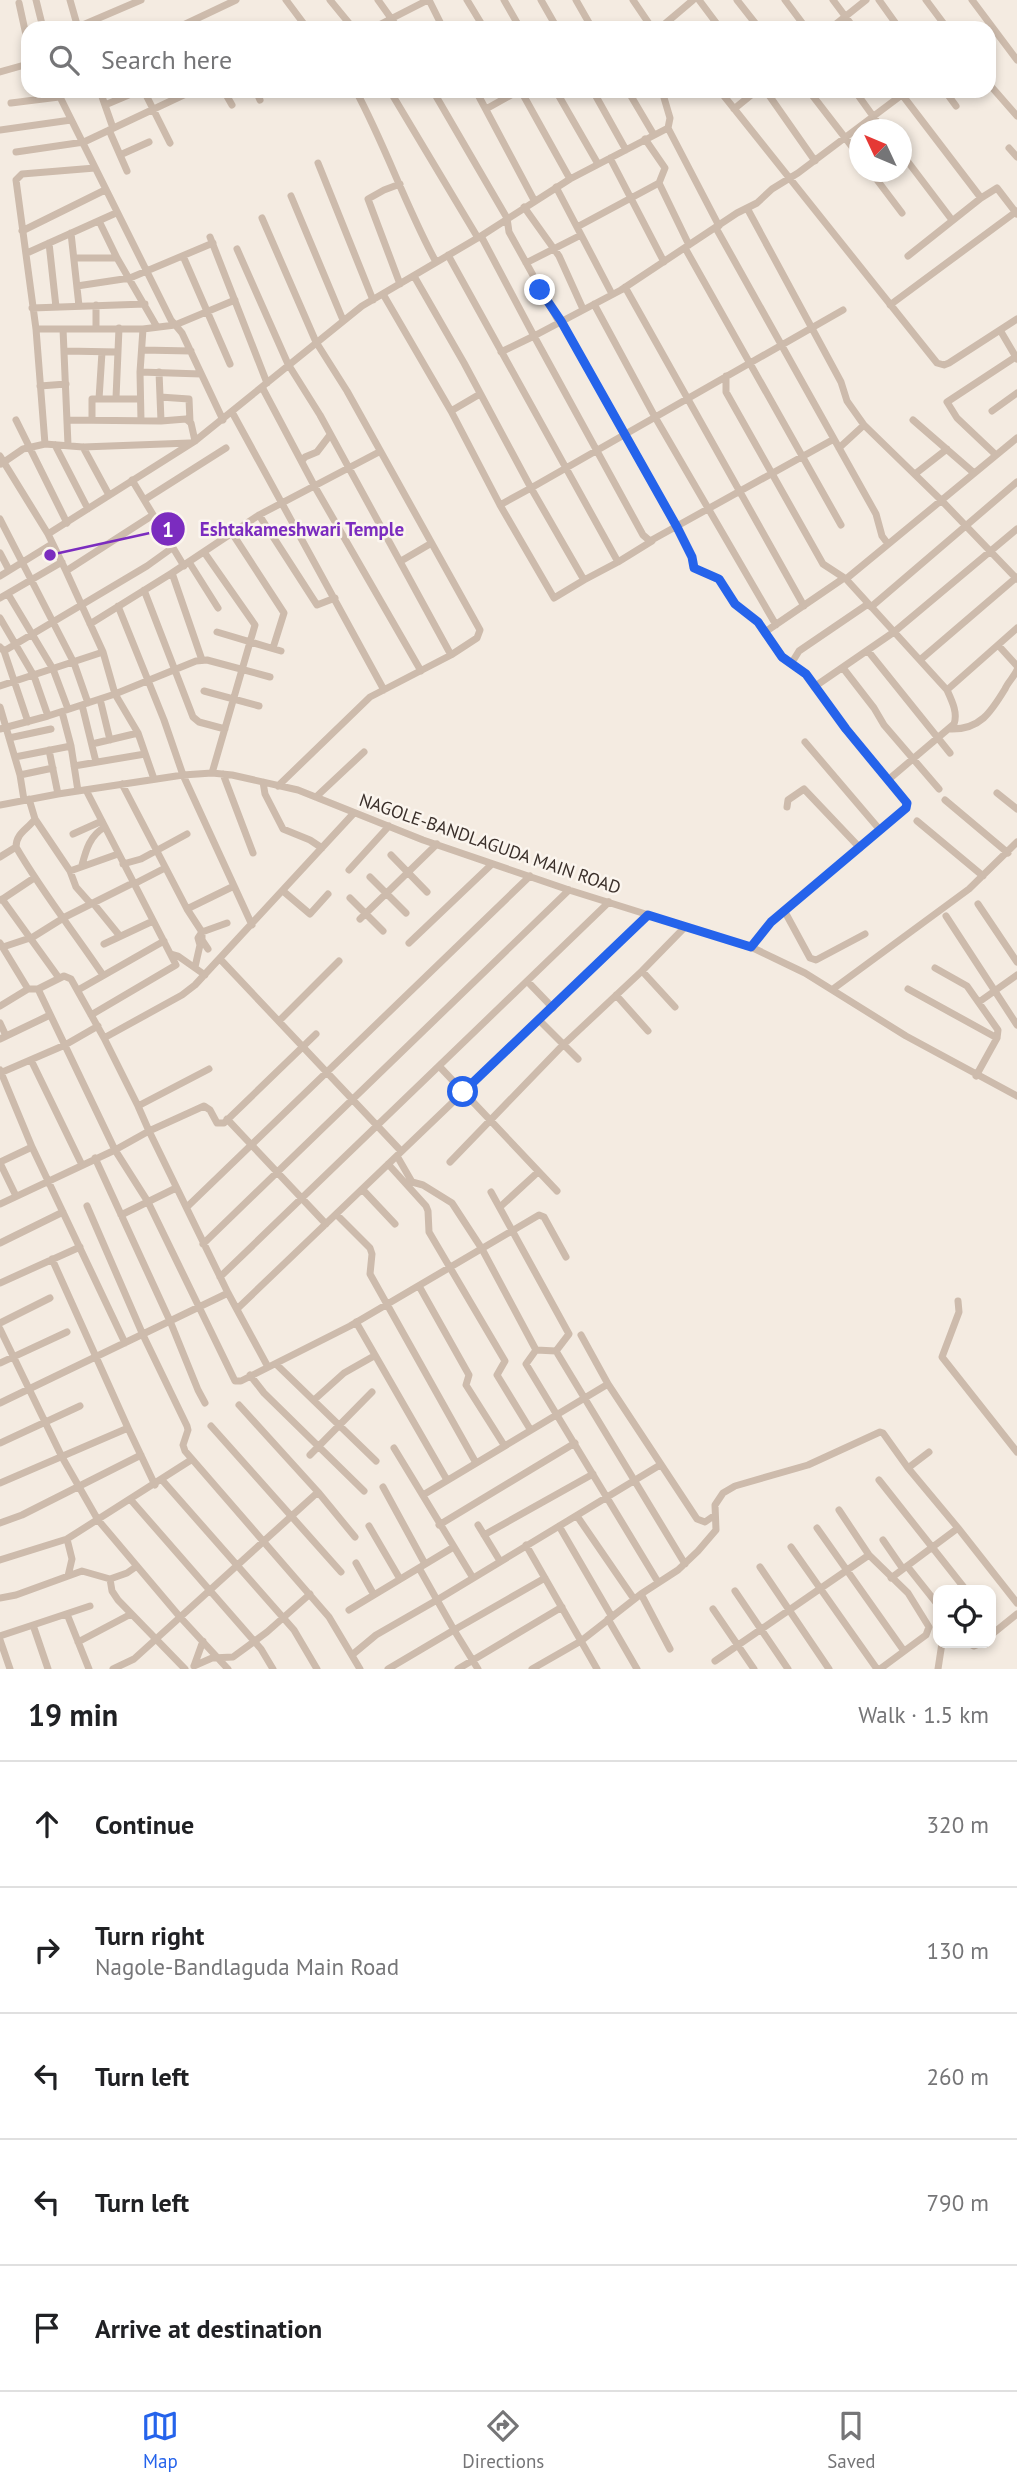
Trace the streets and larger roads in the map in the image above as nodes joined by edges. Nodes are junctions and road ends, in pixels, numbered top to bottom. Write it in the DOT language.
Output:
graph roads {
  1 [pos="36,0"];
  2 [pos="70,0"];
  3 [pos="141,0"];
  4 [pos="236,0"];
  5 [pos="286,0"];
  6 [pos="330,0"];
  7 [pos="378,0"];
  8 [pos="428,0"];
  9 [pos="480,0"];
  10 [pos="504,0"];
  11 [pos="541,0"];
  12 [pos="576,0"];
  13 [pos="633,0"];
  14 [pos="679,0"];
  15 [pos="693,0"];
  16 [pos="699,0"];
  17 [pos="737,0"];
  18 [pos="785,0"];
  19 [pos="833,0"];
  20 [pos="866,0"];
  21 [pos="879,0"];
  22 [pos="926,0"];
  23 [pos="972,0"];
  24 [pos="19,3"];
  25 [pos="469,3"];
  26 [pos="684,8"];
  27 [pos="845,16"];
  28 [pos="393,19"];
  29 [pos="23,21"];
  30 [pos="41,21"];
  31 [pos="76,21"];
  32 [pos="92,21"];
  33 [pos="192,21"];
  34 [pos="302,21"];
  35 [pos="347,21"];
  36 [pos="389,21"];
  37 [pos="439,21"];
  38 [pos="480,21"];
  39 [pos="516,21"];
  40 [pos="553,21"];
  41 [pos="588,21"];
  42 [pos="647,21"];
  43 [pos="673,21"];
  44 [pos="715,21"];
  45 [pos="754,21"];
  46 [pos="801,21"];
  47 [pos="839,21"];
  48 [pos="849,21"];
  49 [pos="894,21"];
  50 [pos="942,21"];
  51 [pos="988,21"];
  52 [pos="996,32"];
  53 [pos="1017,60"];
  54 [pos="21,66"];
  55 [pos="0,72"];
  56 [pos="996,92"];
  57 [pos="37,98"];
  58 [pos="60,98"];
  59 [pos="102,98"];
  60 [pos="122,98"];
  61 [pos="147,98"];
  62 [pos="175,98"];
  63 [pos="228,98"];
  64 [pos="359,98"];
  65 [pos="394,98"];
  66 [pos="437,98"];
  67 [pos="480,98"];
  68 [pos="506,98"];
  69 [pos="523,98"];
  70 [pos="560,98"];
  71 [pos="597,98"];
  72 [pos="632,98"];
  73 [pos="664,98"];
  74 [pos="725,98"];
  75 [pos="747,98"];
  76 [pos="771,98"];
  77 [pos="814,98"];
  78 [pos="860,98"];
  79 [pos="896,98"];
  80 [pos="907,98"];
  81 [pos="950,98"];
  82 [pos="11,103"];
  83 [pos="105,105"];
  84 [pos="232,105"];
  85 [pos="956,106"];
  86 [pos="486,109"];
  87 [pos="734,109"];
  88 [pos="153,110"];
  89 [pos="874,116"];
  90 [pos="1017,116"];
  91 [pos="876,119"];
  92 [pos="71,120"];
  93 [pos="667,128"];
  94 [pos="111,129"];
  95 [pos="0,130"];
  96 [pos="654,135"];
  97 [pos="845,138"];
  98 [pos="645,139"];
  99 [pos="84,142"];
  100 [pos="149,142"];
  101 [pos="170,143"];
  102 [pos="849,143"];
  103 [pos="1009,148"];
  104 [pos="626,150"];
  105 [pos="16,152"];
  106 [pos="120,155"];
  107 [pos="1017,157"];
  108 [pos="610,158"];
  109 [pos="815,161"];
  110 [pos="318,163"];
  111 [pos="598,164"];
  112 [pos="912,167"];
  113 [pos="95,168"];
  114 [pos="127,171"];
  115 [pos="789,178"];
  116 [pos="570,179"];
  117 [pos="879,182"];
  118 [pos="659,183"];
  119 [pos="400,184"];
  120 [pos="556,187"];
  121 [pos="105,190"];
  122 [pos="291,196"];
  123 [pos="631,198"];
  124 [pos="981,198"];
  125 [pos="534,200"];
  126 [pos="524,207"];
  127 [pos="747,208"];
  128 [pos="1016,212"];
  129 [pos="116,213"];
  130 [pos="902,213"];
  131 [pos="262,218"];
  132 [pos="507,218"];
  133 [pos="952,220"];
  134 [pos="99,221"];
  135 [pos="718,227"];
  136 [pos="22,231"];
  137 [pos="579,231"];
  138 [pos="71,233"];
  139 [pos="480,237"];
  140 [pos="49,243"];
  141 [pos="687,247"];
  142 [pos="552,248"];
  143 [pos="237,249"];
  144 [pos="27,253"];
  145 [pos="448,255"];
  146 [pos="908,256"];
  147 [pos="183,257"];
  148 [pos="74,258"];
  149 [pos="117,258"];
  150 [pos="436,262"];
  151 [pos="664,262"];
  152 [pos="526,263"];
  153 [pos="146,272"];
  154 [pos="414,276"];
  155 [pos="130,278"];
  156 [pos="400,284"];
  157 [pos="77,286"];
  158 [pos="625,287"];
  159 [pos="383,294"];
  160 [pos="612,294"];
  161 [pos="235,300"];
  162 [pos="373,300"];
  163 [pos="145,304"];
  164 [pos="594,304"];
  165 [pos="96,305"];
  166 [pos="890,305"];
  167 [pos="79,306"];
  168 [pos="56,307"];
  169 [pos="32,308"];
  170 [pos="583,309"];
  171 [pos="843,310"];
  172 [pos="207,312"];
  173 [pos="1017,319"];
  174 [pos="344,320"];
  175 [pos="560,322"];
  176 [pos="175,325"];
  177 [pos="158,327"];
  178 [pos="813,327"];
  179 [pos="96,328"];
  180 [pos="119,328"];
  181 [pos="36,329"];
  182 [pos="63,329"];
  183 [pos="143,329"];
  184 [pos="999,330"];
  185 [pos="534,336"];
  186 [pos="316,342"];
  187 [pos="780,345"];
  188 [pos="142,350"];
  189 [pos="65,351"];
  190 [pos="191,351"];
  191 [pos="102,352"];
  192 [pos="118,352"];
  193 [pos="501,352"];
  194 [pos="1017,358"];
  195 [pos="750,363"];
  196 [pos="230,364"];
  197 [pos="288,364"];
  198 [pos="140,372"];
  199 [pos="159,372"];
  200 [pos="201,374"];
  201 [pos="726,376"];
  202 [pos="100,377"];
  203 [pos="116,378"];
  204 [pos="66,384"];
  205 [pos="265,385"];
  206 [pos="40,386"];
  207 [pos="1017,393"];
  208 [pos="480,394"];
  209 [pos="160,397"];
  210 [pos="116,398"];
  211 [pos="140,398"];
  212 [pos="99,399"];
  213 [pos="688,399"];
  214 [pos="451,411"];
  215 [pos="992,411"];
  216 [pos="232,412"];
  217 [pos="655,417"];
  218 [pos="16,420"];
  219 [pos="68,420"];
  220 [pos="92,420"];
  221 [pos="223,420"];
  222 [pos="913,420"];
  223 [pos="141,421"];
  224 [pos="161,421"];
  225 [pos="190,422"];
  226 [pos="864,425"];
  227 [pos="331,435"];
  228 [pos="624,436"];
  229 [pos="1017,438"];
  230 [pos="834,439"];
  231 [pos="194,442"];
  232 [pos="45,444"];
  233 [pos="55,445"];
  234 [pos="68,445"];
  235 [pos="28,447"];
  236 [pos="83,447"];
  237 [pos="226,448"];
  238 [pos="839,448"];
  239 [pos="947,449"];
  240 [pos="596,451"];
  241 [pos="379,452"];
  242 [pos="996,455"];
  243 [pos="802,457"];
  244 [pos="1,461"];
  245 [pos="302,461"];
  246 [pos="349,468"];
  247 [pos="565,469"];
  248 [pos="974,473"];
  249 [pos="772,474"];
  250 [pos="915,474"];
  251 [pos="132,480"];
  252 [pos="1017,482"];
  253 [pos="315,487"];
  254 [pos="531,488"];
  255 [pos="739,492"];
  256 [pos="109,495"];
  257 [pos="144,500"];
  258 [pos="941,500"];
  259 [pos="284,503"];
  260 [pos="500,505"];
  261 [pos="88,509"];
  262 [pos="708,510"];
  263 [pos="153,515"];
  264 [pos="259,515"];
  265 [pos="0,519"];
  266 [pos="67,523"];
  267 [pos="841,525"];
  268 [pos="966,526"];
  269 [pos="677,527"];
  270 [pos="1017,530"];
  271 [pos="232,533"];
  272 [pos="48,534"];
  273 [pos="652,541"];
  274 [pos="52,544"];
  275 [pos="430,544"];
  276 [pos="888,544"];
  277 [pos="172,548"];
  278 [pos="204,552"];
  279 [pos="991,552"];
  280 [pos="0,553"];
  281 [pos="401,561"];
  282 [pos="22,562"];
  283 [pos="62,562"];
  284 [pos="618,562"];
  285 [pos="186,564"];
  286 [pos="9,570"];
  287 [pos="66,571"];
  288 [pos="172,573"];
  289 [pos="0,576"];
  290 [pos="1017,578"];
  291 [pos="31,579"];
  292 [pos="845,579"];
  293 [pos="584,580"];
  294 [pos="144,590"];
  295 [pos="8,594"];
  296 [pos="0,598"];
  297 [pos="335,598"];
  298 [pos="82,605"];
  299 [pos="870,605"];
  300 [pos="118,606"];
  301 [pos="804,606"];
  302 [pos="218,608"];
  303 [pos="0,618"];
  304 [pos="52,622"];
  305 [pos="90,624"];
  306 [pos="776,625"];
  307 [pos="1017,628"];
  308 [pos="217,632"];
  309 [pos="765,632"];
  310 [pos="894,632"];
  311 [pos="33,634"];
  312 [pos="250,641"];
  313 [pos="16,644"];
  314 [pos="998,645"];
  315 [pos="2,649"];
  316 [pos="867,651"];
  317 [pos="103,652"];
  318 [pos="451,655"];
  319 [pos="202,660"];
  320 [pos="920,660"];
  321 [pos="74,663"];
  322 [pos="791,664"];
  323 [pos="843,668"];
  324 [pos="1017,668"];
  325 [pos="53,669"];
  326 [pos="174,669"];
  327 [pos="241,671"];
  328 [pos="421,671"];
  329 [pos="34,676"];
  330 [pos="270,677"];
  331 [pos="148,679"];
  332 [pos="15,682"];
  333 [pos="0,686"];
  334 [pos="814,687"];
  335 [pos="384,690"];
  336 [pos="947,690"];
  337 [pos="204,691"];
  338 [pos="115,694"];
  339 [pos="100,699"];
  340 [pos="233,699"];
  341 [pos="85,704"];
  342 [pos="259,706"];
  343 [pos="0,707"];
  344 [pos="65,711"];
  345 [pos="48,716"];
  346 [pos="28,722"];
  347 [pos="4,728"];
  348 [pos="51,729"];
  349 [pos="225,729"];
  350 [pos="950,729"];
  351 [pos="138,733"];
  352 [pos="9,738"];
  353 [pos="937,738"];
  354 [pos="110,740"];
  355 [pos="805,742"];
  356 [pos="92,744"];
  357 [pos="71,746"];
  358 [pos="49,750"];
  359 [pos="363,752"];
  360 [pos="950,753"];
  361 [pos="145,754"];
  362 [pos="15,757"];
  363 [pos="913,759"];
  364 [pos="96,762"];
  365 [pos="74,766"];
  366 [pos="53,768"];
  367 [pos="212,774"];
  368 [pos="223,774"];
  369 [pos="20,775"];
  370 [pos="183,775"];
  371 [pos="154,779"];
  372 [pos="888,780"];
  373 [pos="263,782"];
  374 [pos="122,784"];
  375 [pos="278,786"];
  376 [pos="939,789"];
  377 [pos="82,790"];
  378 [pos="997,793"];
  379 [pos="58,794"];
  380 [pos="316,797"];
  381 [pos="26,800"];
  382 [pos="945,800"];
  383 [pos="0,805"];
  384 [pos="787,807"];
  385 [pos="1017,809"];
  386 [pos="354,813"];
  387 [pos="36,819"];
  388 [pos="917,821"];
  389 [pos="103,824"];
  390 [pos="389,826"];
  391 [pos="880,830"];
  392 [pos="73,834"];
  393 [pos="187,834"];
  394 [pos="1017,842"];
  395 [pos="437,844"];
  396 [pos="16,847"];
  397 [pos="322,848"];
  398 [pos="860,848"];
  399 [pos="156,850"];
  400 [pos="253,853"];
  401 [pos="1008,853"];
  402 [pos="118,854"];
  403 [pos="391,855"];
  404 [pos="0,857"];
  405 [pos="123,864"];
  406 [pos="492,864"];
  407 [pos="82,865"];
  408 [pos="165,868"];
  409 [pos="349,870"];
  410 [pos="70,871"];
  411 [pos="408,873"];
  412 [pos="530,876"];
  413 [pos="983,876"];
  414 [pos="370,877"];
  415 [pos="34,878"];
  416 [pos="134,883"];
  417 [pos="234,886"];
  418 [pos="569,890"];
  419 [pos="283,891"];
  420 [pos="427,892"];
  421 [pos="386,893"];
  422 [pos="328,894"];
  423 [pos="350,898"];
  424 [pos="1,899"];
  425 [pos="609,902"];
  426 [pos="92,904"];
  427 [pos="978,904"];
  428 [pos="187,909"];
  429 [pos="785,912"];
  430 [pos="406,914"];
  431 [pos="648,915"];
  432 [pos="363,916"];
  433 [pos="946,916"];
  434 [pos="65,917"];
  435 [pos="153,920"];
  436 [pos="227,923"];
  437 [pos="252,925"];
  438 [pos="685,927"];
  439 [pos="383,931"];
  440 [pos="202,932"];
  441 [pos="864,934"];
  442 [pos="120,935"];
  443 [pos="30,939"];
  444 [pos="164,941"];
  445 [pos="409,943"];
  446 [pos="104,944"];
  447 [pos="1,945"];
  448 [pos="751,947"];
  449 [pos="208,949"];
  450 [pos="171,954"];
  451 [pos="220,959"];
  452 [pos="340,961"];
  453 [pos="1017,962"];
  454 [pos="195,967"];
  455 [pos="934,968"];
  456 [pos="642,971"];
  457 [pos="103,975"];
  458 [pos="205,975"];
  459 [pos="1017,975"];
  460 [pos="59,978"];
  461 [pos="528,982"];
  462 [pos="28,989"];
  463 [pos="38,989"];
  464 [pos="833,989"];
  465 [pos="908,989"];
  466 [pos="78,990"];
  467 [pos="994,990"];
  468 [pos="616,995"];
  469 [pos="979,1002"];
  470 [pos="0,1006"];
  471 [pos="675,1007"];
  472 [pos="553,1008"];
  473 [pos="50,1015"];
  474 [pos="91,1015"];
  475 [pos="279,1021"];
  476 [pos="540,1021"];
  477 [pos="0,1023"];
  478 [pos="1017,1025"];
  479 [pos="98,1026"];
  480 [pos="648,1031"];
  481 [pos="316,1034"];
  482 [pos="3,1037"];
  483 [pos="104,1038"];
  484 [pos="997,1038"];
  485 [pos="65,1045"];
  486 [pos="564,1045"];
  487 [pos="302,1048"];
  488 [pos="578,1059"];
  489 [pos="31,1060"];
  490 [pos="439,1066"];
  491 [pos="209,1069"];
  492 [pos="0,1072"];
  493 [pos="328,1074"];
  494 [pos="976,1076"];
  495 [pos="463,1092"];
  496 [pos="1017,1096"];
  497 [pos="352,1100"];
  498 [pos="138,1106"];
  499 [pos="227,1119"];
  500 [pos="491,1120"];
  501 [pos="377,1125"];
  502 [pos="149,1131"];
  503 [pos="252,1146"];
  504 [pos="32,1147"];
  505 [pos="115,1150"];
  506 [pos="399,1154"];
  507 [pos="94,1158"];
  508 [pos="450,1162"];
  509 [pos="0,1163"];
  510 [pos="388,1164"];
  511 [pos="82,1165"];
  512 [pos="277,1172"];
  513 [pos="538,1172"];
  514 [pos="49,1180"];
  515 [pos="411,1181"];
  516 [pos="176,1188"];
  517 [pos="363,1189"];
  518 [pos="557,1191"];
  519 [pos="491,1192"];
  520 [pos="16,1196"];
  521 [pos="418,1197"];
  522 [pos="302,1198"];
  523 [pos="148,1202"];
  524 [pos="0,1204"];
  525 [pos="87,1206"];
  526 [pos="187,1207"];
  527 [pos="500,1207"];
  528 [pos="62,1212"];
  529 [pos="121,1215"];
  530 [pos="337,1215"];
  531 [pos="326,1224"];
  532 [pos="395,1224"];
  533 [pos="513,1231"];
  534 [pos="0,1243"];
  535 [pos="203,1244"];
  536 [pos="80,1247"];
  537 [pos="482,1249"];
  538 [pos="566,1257"];
  539 [pos="51,1259"];
  540 [pos="450,1268"];
  541 [pos="220,1277"];
  542 [pos="0,1283"];
  543 [pos="419,1286"];
  544 [pos="228,1293"];
  545 [pos="50,1298"];
  546 [pos="958,1301"];
  547 [pos="387,1304"];
  548 [pos="199,1308"];
  549 [pos="237,1309"];
  550 [pos="170,1321"];
  551 [pos="356,1322"];
  552 [pos="0,1323"];
  553 [pos="0,1329"];
  554 [pos="67,1332"];
  555 [pos="143,1335"];
  556 [pos="581,1335"];
  557 [pos="125,1343"];
  558 [pos="536,1350"];
  559 [pos="556,1351"];
  560 [pos="13,1356"];
  561 [pos="373,1356"];
  562 [pos="96,1357"];
  563 [pos="0,1363"];
  564 [pos="272,1365"];
  565 [pos="250,1375"];
  566 [pos="608,1384"];
  567 [pos="30,1390"];
  568 [pos="372,1392"];
  569 [pos="584,1397"];
  570 [pos="314,1400"];
  571 [pos="0,1403"];
  572 [pos="205,1403"];
  573 [pos="80,1405"];
  574 [pos="239,1405"];
  575 [pos="556,1414"];
  576 [pos="46,1422"];
  577 [pos="339,1424"];
  578 [pos="211,1426"];
  579 [pos="128,1428"];
  580 [pos="530,1429"];
  581 [pos="0,1443"];
  582 [pos="575,1443"];
  583 [pos="504,1445"];
  584 [pos="319,1446"];
  585 [pos="394,1448"];
  586 [pos="929,1452"];
  587 [pos="1017,1452"];
  588 [pos="141,1455"];
  589 [pos="310,1455"];
  590 [pos="62,1457"];
  591 [pos="191,1460"];
  592 [pos="376,1461"];
  593 [pos="476,1463"];
  594 [pos="660,1465"];
  595 [pos="908,1468"];
  596 [pos="593,1474"];
  597 [pos="447,1480"];
  598 [pos="880,1480"];
  599 [pos="634,1481"];
  600 [pos="158,1482"];
  601 [pos="0,1483"];
  602 [pos="79,1487"];
  603 [pos="383,1487"];
  604 [pos="364,1491"];
  605 [pos="318,1492"];
  606 [pos="423,1495"];
  607 [pos="608,1498"];
  608 [pos="130,1499"];
  609 [pos="839,1510"];
  610 [pos="291,1516"];
  611 [pos="577,1516"];
  612 [pos="715,1516"];
  613 [pos="98,1520"];
  614 [pos="0,1523"];
  615 [pos="439,1525"];
  616 [pos="478,1525"];
  617 [pos="369,1526"];
  618 [pos="559,1527"];
  619 [pos="817,1528"];
  620 [pos="958,1528"];
  621 [pos="484,1535"];
  622 [pos="355,1537"];
  623 [pos="67,1539"];
  624 [pos="883,1540"];
  625 [pos="263,1541"];
  626 [pos="526,1545"];
  627 [pos="791,1547"];
  628 [pos="932,1547"];
  629 [pos="452,1548"];
  630 [pos="869,1555"];
  631 [pos="0,1560"];
  632 [pos="500,1561"];
  633 [pos="356,1563"];
  634 [pos="685,1564"];
  635 [pos="237,1565"];
  636 [pos="137,1566"];
  637 [pos="422,1566"];
  638 [pos="760,1567"];
  639 [pos="905,1567"];
  640 [pos="847,1570"];
  641 [pos="341,1572"];
  642 [pos="68,1576"];
  643 [pos="473,1578"];
  644 [pos="545,1578"];
  645 [pos="891,1578"];
  646 [pos="110,1579"];
  647 [pos="400,1579"];
  648 [pos="658,1582"];
  649 [pos="962,1585"];
  650 [pos="210,1589"];
  651 [pos="821,1589"];
  652 [pos="735,1591"];
  653 [pos="310,1594"];
  654 [pos="641,1594"];
  655 [pos="374,1595"];
  656 [pos="0,1598"];
  657 [pos="634,1599"];
  658 [pos="933,1599"];
  659 [pos="438,1600"];
  660 [pos="1017,1602"];
  661 [pos="90,1606"];
  662 [pos="562,1607"];
  663 [pos="713,1609"];
  664 [pos="349,1610"];
  665 [pos="789,1610"];
  666 [pos="67,1614"];
  667 [pos="131,1614"];
  668 [pos="1017,1614"];
  669 [pos="180,1617"];
  670 [pos="283,1618"];
  671 [pos="610,1618"];
  672 [pos="33,1625"];
  673 [pos="454,1630"];
  674 [pos="761,1630"];
  675 [pos="996,1630"];
  676 [pos="0,1638"];
  677 [pos="155,1639"];
  678 [pos="203,1641"];
  679 [pos="254,1641"];
  680 [pos="581,1641"];
  681 [pos="78,1642"];
  682 [pos="737,1645"];
  683 [pos="941,1648"];
  684 [pos="670,1649"];
  685 [pos="904,1651"];
  686 [pos="352,1655"];
  687 [pos="219,1658"];
  688 [pos="473,1660"];
  689 [pos="3,1661"];
  690 [pos="715,1661"];
  691 [pos="190,1668"];
  692 [pos="10,1669"];
  693 [pos="47,1669"];
  694 [pos="89,1669"];
  695 [pos="113,1669"];
  696 [pos="228,1669"];
  697 [pos="274,1669"];
  698 [pos="317,1669"];
  699 [pos="360,1669"];
  700 [pos="388,1669"];
  701 [pos="458,1669"];
  702 [pos="478,1669"];
  703 [pos="532,1669"];
  704 [pos="597,1669"];
  705 [pos="637,1669"];
  706 [pos="754,1669"];
  707 [pos="788,1669"];
  708 [pos="829,1669"];
  709 [pos="878,1669"];
  710 [pos="938,1669"];
  1 -- 30 [label="street"];
  2 -- 31 [label="street"];
  3 -- 32 [label="street"];
  4 -- 33 [label="street"];
  5 -- 34 [label="street"];
  6 -- 35 [label="street"];
  7 -- 28 [label="street"];
  8 -- 28 [label="street"];
  8 -- 37 [label="street"];
  9 -- 25 [label="street"];
  10 -- 39 [label="street"];
  11 -- 40 [label="street"];
  12 -- 41 [label="street"];
  13 -- 42 [label="street"];
  14 -- 26 [label="street"];
  15 -- 26 [label="street"];
  16 -- 44 [label="street"];
  17 -- 45 [label="street"];
  18 -- 46 [label="street"];
  19 -- 27 [label="street"];
  20 -- 27 [label="street"];
  21 -- 49 [label="street"];
  22 -- 50 [label="street"];
  23 -- 51 [label="street"];
  24 -- 29 [label="street"];
  25 -- 38 [label="street"];
  26 -- 43 [label="street"];
  27 -- 47 [label="street"];
  27 -- 48 [label="street"];
  28 -- 36 [label="street"];
  52 -- 53 [label="street"];
  54 -- 55 [label="street"];
  56 -- 90 [label="street"];
  57 -- 82 [label="street"];
  58 -- 92 [label="street"];
  59 -- 83 [label="street"];
  60 -- 83 [label="street"];
  61 -- 88 [label="street"];
  62 -- 88 [label="street"];
  63 -- 84 [label="street"];
  64 -- 119 [label="street"];
  65 -- 139 [label="street"];
  66 -- 132 [label="street"];
  67 -- 86 [label="street"];
  68 -- 86 [label="street"];
  69 -- 116 [label="street"];
  70 -- 111 [label="street"];
  71 -- 104 [label="street"];
  72 -- 96 [label="street"];
  73 -- 93 [label="street"];
  74 -- 87 [label="street"];
  75 -- 87 [label="street"];
  76 -- 109 [label="street"];
  77 -- 97 [label="street"];
  78 -- 89 [label="street"];
  79 -- 89 [label="street"];
  80 -- 124 [label="street"];
  81 -- 85 [label="street"];
  83 -- 94 [label="street"];
  86 -- 125 [label="street"];
  87 -- 115 [label="street"];
  88 -- 94 [label="street"];
  88 -- 101 [label="street"];
  89 -- 91 [label="street"];
  89 -- 97 [label="street"];
  92 -- 95 [label="street"];
  92 -- 99 [label="street"];
  93 -- 96 [label="street"];
  93 -- 135 [label="street"];
  94 -- 99 [label="street"];
  94 -- 106 [label="street"];
  96 -- 98 [label="street"];
  97 -- 102 [label="street"];
  97 -- 109 [label="street"];
  98 -- 104 [label="street"];
  98 -- 118 [label="street"];
  99 -- 105 [label="street"];
  99 -- 113 [label="street"];
  100 -- 106 [label="street"];
  103 -- 107 [label="street"];
  104 -- 108 [label="street"];
  106 -- 114 [label="street"];
  108 -- 111 [label="street"];
  108 -- 123 [label="street"];
  109 -- 115 [label="street"];
  110 -- 162 [label="street"];
  111 -- 116 [label="street"];
  112 -- 133 [label="street"];
  113 -- 121 [label="street"];
  113 -- 136 [label="street"];
  115 -- 127 [label="street"];
  115 -- 166 [label="street"];
  116 -- 120 [label="street"];
  117 -- 130 [label="street"];
  118 -- 123 [label="street"];
  118 -- 141 [label="street"];
  119 -- 150 [label="street"];
  119 -- 156 [label="street"];
  120 -- 125 [label="street"];
  120 -- 137 [label="street"];
  121 -- 129 [label="street"];
  121 -- 136 [label="street"];
  122 -- 174 [label="street"];
  123 -- 137 [label="street"];
  123 -- 151 [label="street"];
  124 -- 128 [label="street"];
  124 -- 133 [label="street"];
  125 -- 126 [label="street"];
  126 -- 132 [label="street"];
  126 -- 142 [label="street"];
  127 -- 135 [label="street"];
  127 -- 178 [label="street"];
  128 -- 166 [label="street"];
  129 -- 134 [label="street"];
  129 -- 153 [label="street"];
  131 -- 186 [label="street"];
  132 -- 139 [label="street"];
  132 -- 152 [label="street"];
  133 -- 146 [label="street"];
  134 -- 138 [label="street"];
  134 -- 149 [label="street"];
  135 -- 141 [label="street"];
  135 -- 187 [label="street"];
  136 -- 144 [label="street"];
  137 -- 142 [label="street"];
  137 -- 160 [label="street"];
  138 -- 140 [label="street"];
  138 -- 148 [label="street"];
  139 -- 145 [label="street"];
  139 -- 185 [label="street"];
  140 -- 144 [label="street"];
  140 -- 168 [label="street"];
  141 -- 151 [label="street"];
  141 -- 195 [label="street"];
  142 -- 152 [label="street"];
  142 -- 170 [label="street"];
  143 -- 197 [label="street"];
  144 -- 169 [label="street"];
  145 -- 150 [label="street"];
  145 -- 193 [label="street"];
  147 -- 153 [label="street"];
  147 -- 161 [label="street"];
  147 -- 172 [label="street"];
  148 -- 149 [label="street"];
  148 -- 157 [label="street"];
  149 -- 155 [label="street"];
  150 -- 154 [label="street"];
  151 -- 158 [label="street"];
  152 -- 175 [label="street"];
  153 -- 155 [label="street"];
  153 -- 176 [label="street"];
  154 -- 156 [label="street"];
  154 -- 208 [label="street"];
  155 -- 157 [label="street"];
  155 -- 163 [label="street"];
  156 -- 159 [label="street"];
  157 -- 167 [label="street"];
  158 -- 160 [label="street"];
  158 -- 213 [label="street"];
  159 -- 162 [label="street"];
  159 -- 214 [label="street"];
  160 -- 164 [label="street"];
  161 -- 172 [label="street"];
  161 -- 205 [label="street"];
  162 -- 174 [label="street"];
  163 -- 165 [label="street"];
  163 -- 177 [label="street"];
  164 -- 170 [label="street"];
  164 -- 217 [label="street"];
  165 -- 167 [label="street"];
  165 -- 179 [label="street"];
  166 -- 184 [label="street"];
  167 -- 168 [label="street"];
  168 -- 169 [label="street"];
  169 -- 181 [label="street"];
  170 -- 175 [label="street"];
  171 -- 178 [label="street"];
  172 -- 176 [label="street"];
  172 -- 196 [label="street"];
  173 -- 184 [label="street"];
  174 -- 186 [label="street"];
  175 -- 185 [label="street"];
  175 -- 228 [label="street"];
  176 -- 177 [label="street"];
  176 -- 190 [label="street"];
  177 -- 183 [label="street"];
  178 -- 187 [label="street"];
  178 -- 226 [label="street"];
  179 -- 180 [label="street"];
  179 -- 182 [label="street"];
  180 -- 183 [label="street"];
  180 -- 192 [label="street"];
  181 -- 182 [label="street"];
  181 -- 206 [label="street"];
  182 -- 189 [label="street"];
  183 -- 188 [label="street"];
  184 -- 194 [label="street"];
  185 -- 193 [label="street"];
  185 -- 240 [label="street"];
  186 -- 197 [label="street"];
  186 -- 241 [label="street"];
  187 -- 195 [label="street"];
  187 -- 230 [label="street"];
  188 -- 190 [label="street"];
  188 -- 198 [label="street"];
  189 -- 191 [label="street"];
  189 -- 204 [label="street"];
  190 -- 200 [label="street"];
  191 -- 192 [label="street"];
  191 -- 202 [label="street"];
  192 -- 203 [label="street"];
  193 -- 247 [label="street"];
  194 -- 242 [label="street"];
  195 -- 201 [label="street"];
  195 -- 243 [label="street"];
  197 -- 205 [label="street"];
  197 -- 227 [label="street"];
  198 -- 199 [label="street"];
  198 -- 211 [label="street"];
  199 -- 200 [label="street"];
  199 -- 209 [label="street"];
  200 -- 221 [label="street"];
  201 -- 213 [label="street"];
  201 -- 249 [label="street"];
  202 -- 203 [label="street"];
  202 -- 212 [label="street"];
  203 -- 210 [label="street"];
  204 -- 206 [label="street"];
  204 -- 219 [label="street"];
  205 -- 216 [label="street"];
  205 -- 245 [label="street"];
  206 -- 232 [label="street"];
  207 -- 215 [label="street"];
  208 -- 214 [label="street"];
  208 -- 254 [label="street"];
  209 -- 224 [label="street"];
  209 -- 225 [label="street"];
  210 -- 211 [label="street"];
  210 -- 212 [label="street"];
  211 -- 223 [label="street"];
  212 -- 220 [label="street"];
  213 -- 217 [label="street"];
  213 -- 255 [label="street"];
  214 -- 260 [label="street"];
  216 -- 221 [label="street"];
  216 -- 259 [label="street"];
  217 -- 228 [label="street"];
  217 -- 262 [label="street"];
  218 -- 235 [label="street"];
  219 -- 220 [label="street"];
  219 -- 234 [label="street"];
  220 -- 223 [label="street"];
  221 -- 231 [label="street"];
  222 -- 239 [label="street"];
  223 -- 224 [label="street"];
  224 -- 225 [label="street"];
  225 -- 231 [label="street"];
  226 -- 238 [label="street"];
  226 -- 250 [label="street"];
  227 -- 245 [label="street"];
  227 -- 246 [label="street"];
  228 -- 240 [label="street"];
  228 -- 269 [label="street"];
  229 -- 242 [label="street"];
  230 -- 238 [label="street"];
  230 -- 243 [label="street"];
  231 -- 236 [label="street"];
  231 -- 251 [label="street"];
  232 -- 233 [label="street"];
  232 -- 235 [label="street"];
  233 -- 234 [label="street"];
  233 -- 261 [label="street"];
  234 -- 236 [label="street"];
  235 -- 244 [label="street"];
  235 -- 266 [label="street"];
  236 -- 256 [label="street"];
  237 -- 257 [label="street"];
  238 -- 276 [label="street"];
  239 -- 248 [label="street"];
  239 -- 250 [label="street"];
  240 -- 247 [label="street"];
  240 -- 273 [label="street"];
  241 -- 246 [label="street"];
  241 -- 275 [label="street"];
  242 -- 248 [label="street"];
  243 -- 249 [label="street"];
  243 -- 267 [label="street"];
  244 -- 272 [label="street"];
  245 -- 253 [label="street"];
  246 -- 253 [label="street"];
  246 -- 281 [label="street"];
  247 -- 254 [label="street"];
  247 -- 284 [label="street"];
  248 -- 258 [label="street"];
  249 -- 255 [label="street"];
  249 -- 292 [label="street"];
  250 -- 258 [label="street"];
  251 -- 256 [label="street"];
  251 -- 257 [label="street"];
  252 -- 268 [label="street"];
  253 -- 259 [label="street"];
  253 -- 328 [label="street"];
  254 -- 260 [label="street"];
  254 -- 293 [label="street"];
  255 -- 262 [label="street"];
  255 -- 301 [label="street"];
  256 -- 261 [label="street"];
  257 -- 263 [label="street"];
  258 -- 268 [label="street"];
  258 -- 276 [label="street"];
  259 -- 264 [label="street"];
  259 -- 297 [label="street"];
  260 -- 293 [label="street"];
  261 -- 266 [label="street"];
  262 -- 269 [label="street"];
  262 -- 306 [label="street"];
  263 -- 277 [label="street"];
  263 -- 287 [label="street"];
  264 -- 271 [label="street"];
  264 -- 297 [label="street"];
  265 -- 282 [label="street"];
  266 -- 272 [label="street"];
  268 -- 279 [label="street"];
  268 -- 299 [label="street"];
  269 -- 273 [label="street"];
  269 -- 309 [label="street"];
  270 -- 279 [label="street"];
  271 -- 278 [label="street"];
  271 -- 312 [label="street"];
  272 -- 274 [label="street"];
  273 -- 284 [label="street"];
  274 -- 282 [label="street"];
  274 -- 283 [label="street"];
  275 -- 281 [label="street"];
  275 -- 318 [label="street"];
  276 -- 292 [label="street"];
  277 -- 285 [label="street"];
  277 -- 298 [label="street"];
  278 -- 285 [label="street"];
  278 -- 312 [label="street"];
  279 -- 290 [label="street"];
  279 -- 310 [label="street"];
  280 -- 286 [label="street"];
  281 -- 318 [label="street"];
  282 -- 286 [label="street"];
  282 -- 291 [label="street"];
  283 -- 287 [label="street"];
  283 -- 291 [label="street"];
  284 -- 293 [label="street"];
  285 -- 288 [label="street"];
  285 -- 302 [label="street"];
  286 -- 289 [label="street"];
  287 -- 298 [label="street"];
  288 -- 294 [label="street"];
  288 -- 319 [label="street"];
  290 -- 320 [label="street"];
  291 -- 295 [label="street"];
  291 -- 304 [label="street"];
  292 -- 299 [label="street"];
  292 -- 301 [label="street"];
  294 -- 300 [label="street"];
  294 -- 326 [label="street"];
  295 -- 296 [label="street"];
  295 -- 311 [label="street"];
  297 -- 335 [label="street"];
  298 -- 304 [label="street"];
  298 -- 305 [label="street"];
  299 -- 310 [label="street"];
  299 -- 322 [label="street"];
  300 -- 305 [label="street"];
  300 -- 331 [label="street"];
  301 -- 306 [label="street"];
  303 -- 313 [label="street"];
  304 -- 311 [label="street"];
  304 -- 321 [label="street"];
  305 -- 317 [label="street"];
  306 -- 309 [label="street"];
  307 -- 314 [label="street"];
  308 -- 312 [label="street"];
  309 -- 322 [label="street"];
  310 -- 316 [label="street"];
  310 -- 320 [label="street"];
  311 -- 313 [label="street"];
  311 -- 325 [label="street"];
  312 -- 327 [label="street"];
  313 -- 315 [label="street"];
  313 -- 329 [label="street"];
  314 -- 324 [label="street"];
  314 -- 336 [label="street"];
  315 -- 332 [label="street"];
  316 -- 323 [label="street"];
  316 -- 353 [label="street"];
  317 -- 321 [label="street"];
  317 -- 338 [label="street"];
  318 -- 328 [label="street"];
  319 -- 326 [label="street"];
  319 -- 327 [label="street"];
  320 -- 336 [label="street"];
  321 -- 325 [label="street"];
  321 -- 341 [label="street"];
  322 -- 334 [label="street"];
  323 -- 334 [label="street"];
  323 -- 363 [label="street"];
  324 -- 350 [label="street"];
  325 -- 329 [label="street"];
  325 -- 344 [label="street"];
  326 -- 331 [label="street"];
  326 -- 349 [label="street"];
  327 -- 330 [label="street"];
  327 -- 340 [label="street"];
  328 -- 335 [label="street"];
  329 -- 332 [label="street"];
  329 -- 345 [label="street"];
  331 -- 338 [label="street"];
  331 -- 370 [label="street"];
  332 -- 333 [label="street"];
  332 -- 346 [label="street"];
  334 -- 372 [label="street"];
  335 -- 375 [label="street"];
  336 -- 350 [label="street"];
  337 -- 340 [label="street"];
  338 -- 339 [label="street"];
  338 -- 351 [label="street"];
  339 -- 341 [label="street"];
  339 -- 354 [label="street"];
  340 -- 342 [label="street"];
  340 -- 349 [label="street"];
  341 -- 344 [label="street"];
  341 -- 356 [label="street"];
  343 -- 347 [label="street"];
  344 -- 345 [label="street"];
  344 -- 357 [label="street"];
  345 -- 346 [label="street"];
  346 -- 347 [label="street"];
  347 -- 352 [label="street"];
  348 -- 352 [label="street"];
  349 -- 367 [label="street"];
  350 -- 353 [label="street"];
  351 -- 354 [label="street"];
  351 -- 361 [label="street"];
  352 -- 362 [label="street"];
  353 -- 360 [label="street"];
  353 -- 363 [label="street"];
  354 -- 356 [label="street"];
  355 -- 391 [label="street"];
  356 -- 364 [label="street"];
  357 -- 358 [label="street"];
  357 -- 365 [label="street"];
  358 -- 362 [label="street"];
  358 -- 366 [label="street"];
  359 -- 380 [label="street"];
  361 -- 364 [label="street"];
  361 -- 371 [label="street"];
  362 -- 369 [label="street"];
  363 -- 372 [label="street"];
  363 -- 376 [label="street"];
  364 -- 365 [label="street"];
  365 -- 377 [label="street"];
  366 -- 369 [label="street"];
  366 -- 379 [label="street"];
  367 -- 368 [label="street, NAGOLE-BANDLAGUDA MAIN ROAD"];
  367 -- 370 [label="street, NAGOLE-BANDLAGUDA MAIN ROAD"];
  368 -- 373 [label="street, NAGOLE-BANDLAGUDA MAIN ROAD"];
  368 -- 400 [label="street"];
  369 -- 381 [label="street"];
  370 -- 371 [label="street, NAGOLE-BANDLAGUDA MAIN ROAD"];
  370 -- 417 [label="street"];
  371 -- 374 [label="street, NAGOLE-BANDLAGUDA MAIN ROAD"];
  372 -- 391 [label="street"];
  373 -- 375 [label="street, NAGOLE-BANDLAGUDA MAIN ROAD"];
  373 -- 397 [label="street"];
  374 -- 377 [label="street, NAGOLE-BANDLAGUDA MAIN ROAD"];
  374 -- 399 [label="street"];
  375 -- 380 [label="street, NAGOLE-BANDLAGUDA MAIN ROAD"];
  377 -- 379 [label="street, NAGOLE-BANDLAGUDA MAIN ROAD"];
  377 -- 389 [label="street"];
  378 -- 385 [label="street"];
  379 -- 381 [label="street, NAGOLE-BANDLAGUDA MAIN ROAD"];
  380 -- 386 [label="street, NAGOLE-BANDLAGUDA MAIN ROAD"];
  381 -- 383 [label="street, NAGOLE-BANDLAGUDA MAIN ROAD"];
  381 -- 387 [label="street"];
  382 -- 401 [label="street"];
  384 -- 398 [label="street"];
  386 -- 390 [label="street, NAGOLE-BANDLAGUDA MAIN ROAD"];
  386 -- 397 [label="street"];
  387 -- 396 [label="street"];
  387 -- 410 [label="street"];
  388 -- 413 [label="street"];
  389 -- 392 [label="street"];
  389 -- 402 [label="street"];
  389 -- 407 [label="street"];
  390 -- 395 [label="street, NAGOLE-BANDLAGUDA MAIN ROAD"];
  390 -- 409 [label="street"];
  391 -- 398 [label="street"];
  393 -- 399 [label="street"];
  394 -- 401 [label="street"];
  395 -- 406 [label="street, NAGOLE-BANDLAGUDA MAIN ROAD"];
  395 -- 411 [label="street"];
  396 -- 404 [label="street"];
  396 -- 415 [label="street"];
  397 -- 419 [label="street"];
  398 -- 429 [label="street"];
  399 -- 405 [label="street"];
  399 -- 408 [label="street"];
  401 -- 413 [label="street"];
  402 -- 405 [label="street"];
  402 -- 407 [label="street"];
  403 -- 411 [label="street"];
  405 -- 416 [label="street"];
  406 -- 412 [label="street, NAGOLE-BANDLAGUDA MAIN ROAD"];
  406 -- 445 [label="street"];
  407 -- 410 [label="street"];
  408 -- 416 [label="street"];
  408 -- 428 [label="street"];
  410 -- 426 [label="street"];
  411 -- 420 [label="street"];
  411 -- 421 [label="street"];
  412 -- 418 [label="street, NAGOLE-BANDLAGUDA MAIN ROAD"];
  412 -- 493 [label="street"];
  413 -- 464 [label="street"];
  414 -- 421 [label="street"];
  415 -- 424 [label="street"];
  415 -- 434 [label="street"];
  416 -- 426 [label="street"];
  416 -- 435 [label="street"];
  417 -- 428 [label="street"];
  417 -- 437 [label="street"];
  418 -- 425 [label="street, NAGOLE-BANDLAGUDA MAIN ROAD"];
  418 -- 497 [label="street"];
  419 -- 422 [label="street"];
  419 -- 437 [label="street"];
  421 -- 430 [label="street"];
  421 -- 432 [label="street"];
  423 -- 432 [label="street"];
  424 -- 443 [label="street"];
  425 -- 431 [label="street, NAGOLE-BANDLAGUDA MAIN ROAD"];
  425 -- 461 [label="street"];
  426 -- 434 [label="street"];
  426 -- 442 [label="street"];
  427 -- 453 [label="street"];
  428 -- 440 [label="street"];
  429 -- 441 [label="street"];
  429 -- 448 [label="street"];
  431 -- 438 [label="street, NAGOLE-BANDLAGUDA MAIN ROAD"];
  431 -- 472 [label="street"];
  432 -- 439 [label="street"];
  433 -- 467 [label="street"];
  434 -- 443 [label="street"];
  434 -- 457 [label="street"];
  435 -- 442 [label="street"];
  435 -- 444 [label="street"];
  436 -- 440 [label="street"];
  437 -- 451 [label="street"];
  438 -- 448 [label="street, NAGOLE-BANDLAGUDA MAIN ROAD"];
  438 -- 456 [label="street"];
  440 -- 449 [label="street"];
  440 -- 454 [label="street"];
  442 -- 446 [label="street"];
  443 -- 447 [label="street"];
  443 -- 460 [label="street"];
  444 -- 450 [label="street"];
  444 -- 457 [label="street"];
  447 -- 462 [label="street"];
  448 -- 464 [label="street, NAGOLE-BANDLAGUDA MAIN ROAD"];
  450 -- 454 [label="street"];
  450 -- 474 [label="street"];
  451 -- 458 [label="street"];
  451 -- 475 [label="street"];
  452 -- 475 [label="street"];
  454 -- 458 [label="street"];
  455 -- 469 [label="street"];
  456 -- 468 [label="street"];
  456 -- 471 [label="street"];
  457 -- 466 [label="street"];
  458 -- 483 [label="street"];
  459 -- 467 [label="street"];
  460 -- 463 [label="street"];
  460 -- 466 [label="street"];
  461 -- 472 [label="street"];
  461 -- 490 [label="street"];
  462 -- 463 [label="street"];
  462 -- 470 [label="street"];
  463 -- 473 [label="street"];
  464 -- 494 [label="street, NAGOLE-BANDLAGUDA MAIN ROAD"];
  465 -- 484 [label="street"];
  466 -- 474 [label="street"];
  467 -- 469 [label="street"];
  467 -- 478 [label="street"];
  468 -- 480 [label="street"];
  468 -- 486 [label="street"];
  469 -- 484 [label="street"];
  472 -- 476 [label="street"];
  473 -- 482 [label="street"];
  473 -- 485 [label="street"];
  474 -- 479 [label="street"];
  475 -- 487 [label="street"];
  476 -- 486 [label="street"];
  476 -- 495 [label="street"];
  477 -- 482 [label="street"];
  479 -- 483 [label="street"];
  479 -- 485 [label="street"];
  481 -- 487 [label="street"];
  483 -- 498 [label="street"];
  484 -- 494 [label="street"];
  485 -- 489 [label="street"];
  485 -- 505 [label="street"];
  486 -- 488 [label="street"];
  486 -- 500 [label="street"];
  487 -- 493 [label="street"];
  487 -- 499 [label="street"];
  489 -- 492 [label="street"];
  489 -- 511 [label="street"];
  490 -- 495 [label="street"];
  490 -- 501 [label="street"];
  491 -- 498 [label="street"];
  492 -- 504 [label="street"];
  493 -- 497 [label="street"];
  493 -- 503 [label="street"];
  494 -- 496 [label="street, NAGOLE-BANDLAGUDA MAIN ROAD"];
  495 -- 500 [label="street"];
  495 -- 506 [label="street"];
  497 -- 501 [label="street"];
  497 -- 512 [label="street"];
  498 -- 502 [label="street"];
  499 -- 502 [label="street"];
  499 -- 503 [label="street"];
  500 -- 508 [label="street"];
  500 -- 513 [label="street"];
  501 -- 506 [label="street"];
  501 -- 522 [label="street"];
  502 -- 505 [label="street"];
  502 -- 516 [label="street"];
  503 -- 512 [label="street"];
  503 -- 526 [label="street"];
  504 -- 509 [label="street"];
  504 -- 514 [label="street"];
  505 -- 507 [label="street"];
  505 -- 523 [label="street"];
  506 -- 510 [label="street"];
  506 -- 515 [label="street"];
  507 -- 511 [label="street"];
  507 -- 529 [label="street"];
  509 -- 520 [label="street"];
  510 -- 517 [label="street"];
  510 -- 521 [label="street"];
  511 -- 514 [label="street"];
  512 -- 522 [label="street"];
  512 -- 535 [label="street"];
  513 -- 518 [label="street"];
  513 -- 527 [label="street"];
  514 -- 520 [label="street"];
  514 -- 528 [label="street"];
  515 -- 521 [label="street"];
  515 -- 537 [label="street"];
  516 -- 523 [label="street"];
  516 -- 526 [label="street"];
  517 -- 530 [label="street"];
  517 -- 532 [label="street"];
  519 -- 527 [label="street"];
  520 -- 524 [label="street"];
  521 -- 540 [label="street"];
  522 -- 531 [label="street"];
  522 -- 541 [label="street"];
  523 -- 529 [label="street"];
  523 -- 548 [label="street"];
  525 -- 555 [label="street"];
  526 -- 535 [label="street"];
  527 -- 533 [label="street"];
  528 -- 534 [label="street"];
  528 -- 536 [label="street"];
  529 -- 550 [label="street"];
  530 -- 531 [label="street"];
  530 -- 547 [label="street"];
  531 -- 549 [label="street"];
  533 -- 537 [label="street"];
  533 -- 538 [label="street"];
  533 -- 559 [label="street"];
  535 -- 541 [label="street"];
  536 -- 539 [label="street"];
  536 -- 557 [label="street"];
  537 -- 540 [label="street"];
  537 -- 558 [label="street"];
  539 -- 542 [label="street"];
  539 -- 562 [label="street"];
  540 -- 543 [label="street"];
  540 -- 580 [label="street"];
  541 -- 544 [label="street"];
  543 -- 547 [label="street"];
  543 -- 583 [label="street"];
  544 -- 548 [label="street"];
  544 -- 549 [label="street"];
  545 -- 552 [label="street"];
  546 -- 587 [label="street"];
  547 -- 551 [label="street"];
  547 -- 593 [label="street"];
  548 -- 550 [label="street"];
  548 -- 565 [label="street"];
  549 -- 564 [label="street"];
  550 -- 555 [label="street"];
  550 -- 572 [label="street"];
  551 -- 561 [label="street"];
  551 -- 564 [label="street"];
  553 -- 560 [label="street"];
  554 -- 560 [label="street"];
  555 -- 557 [label="street"];
  555 -- 591 [label="street"];
  556 -- 566 [label="street"];
  557 -- 562 [label="street"];
  558 -- 559 [label="street"];
  558 -- 575 [label="street"];
  559 -- 569 [label="street"];
  560 -- 563 [label="street"];
  560 -- 567 [label="street"];
  561 -- 570 [label="street"];
  561 -- 597 [label="street"];
  562 -- 567 [label="street"];
  562 -- 579 [label="street"];
  564 -- 565 [label="street"];
  564 -- 570 [label="street"];
  565 -- 584 [label="street"];
  566 -- 569 [label="street"];
  566 -- 594 [label="street"];
  567 -- 571 [label="street"];
  567 -- 576 [label="street"];
  568 -- 577 [label="street"];
  569 -- 575 [label="street"];
  569 -- 599 [label="street"];
  570 -- 577 [label="street"];
  573 -- 576 [label="street"];
  574 -- 605 [label="street"];
  575 -- 580 [label="street"];
  575 -- 582 [label="street"];
  576 -- 581 [label="street"];
  576 -- 590 [label="street"];
  577 -- 584 [label="street"];
  577 -- 592 [label="street"];
  578 -- 610 [label="street"];
  579 -- 588 [label="street"];
  579 -- 590 [label="street"];
  580 -- 583 [label="street"];
  582 -- 596 [label="street"];
  582 -- 615 [label="street"];
  583 -- 593 [label="street"];
  584 -- 589 [label="street"];
  584 -- 604 [label="street"];
  585 -- 606 [label="street"];
  586 -- 595 [label="street"];
  588 -- 600 [label="street"];
  588 -- 602 [label="street"];
  590 -- 601 [label="street"];
  590 -- 602 [label="street"];
  591 -- 600 [label="street"];
  591 -- 625 [label="street"];
  593 -- 597 [label="street"];
  594 -- 599 [label="street"];
  594 -- 612 [label="street"];
  595 -- 612 [label="street"];
  595 -- 620 [label="street"];
  596 -- 607 [label="street"];
  596 -- 621 [label="street"];
  597 -- 606 [label="street"];
  598 -- 628 [label="street"];
  599 -- 607 [label="street"];
  599 -- 634 [label="street"];
  600 -- 608 [label="street"];
  600 -- 635 [label="street"];
  602 -- 613 [label="street"];
  602 -- 614 [label="street"];
  603 -- 637 [label="street"];
  605 -- 610 [label="street"];
  605 -- 622 [label="street"];
  606 -- 615 [label="street"];
  607 -- 611 [label="street"];
  607 -- 648 [label="street"];
  608 -- 613 [label="street"];
  608 -- 650 [label="street"];
  609 -- 630 [label="street"];
  610 -- 625 [label="street"];
  610 -- 641 [label="street"];
  611 -- 618 [label="street"];
  611 -- 657 [label="street"];
  612 -- 634 [label="street"];
  613 -- 623 [label="street"];
  613 -- 636 [label="street"];
  615 -- 629 [label="street"];
  616 -- 621 [label="street"];
  617 -- 647 [label="street"];
  618 -- 626 [label="street"];
  618 -- 671 [label="street"];
  619 -- 640 [label="street"];
  620 -- 628 [label="street"];
  620 -- 660 [label="street"];
  621 -- 632 [label="street"];
  623 -- 631 [label="street"];
  623 -- 642 [label="street"];
  624 -- 639 [label="street"];
  625 -- 635 [label="street"];
  625 -- 653 [label="street"];
  626 -- 632 [label="street"];
  626 -- 644 [label="street"];
  627 -- 651 [label="street"];
  628 -- 639 [label="street"];
  628 -- 649 [label="street"];
  629 -- 637 [label="street"];
  629 -- 643 [label="street"];
  630 -- 640 [label="street"];
  630 -- 645 [label="street"];
  632 -- 643 [label="street"];
  633 -- 655 [label="street"];
  634 -- 648 [label="street"];
  635 -- 650 [label="street"];
  635 -- 670 [label="street"];
  636 -- 646 [label="street"];
  636 -- 669 [label="street"];
  637 -- 647 [label="street"];
  637 -- 659 [label="street"];
  638 -- 665 [label="street"];
  639 -- 645 [label="street"];
  639 -- 658 [label="street"];
  640 -- 651 [label="street"];
  640 -- 685 [label="street"];
  642 -- 646 [label="street"];
  642 -- 656 [label="street"];
  643 -- 659 [label="street"];
  644 -- 662 [label="street"];
  644 -- 673 [label="street"];
  645 -- 685 [label="street"];
  646 -- 667 [label="street"];
  647 -- 655 [label="street"];
  648 -- 654 [label="street"];
  650 -- 669 [label="street"];
  650 -- 679 [label="street"];
  651 -- 665 [label="street"];
  651 -- 709 [label="street"];
  652 -- 674 [label="street"];
  653 -- 670 [label="street"];
  653 -- 686 [label="street"];
  654 -- 657 [label="street"];
  654 -- 684 [label="street"];
  655 -- 664 [label="street"];
  657 -- 671 [label="street"];
  659 -- 673 [label="street"];
  659 -- 686 [label="street"];
  661 -- 666 [label="street"];
  662 -- 680 [label="street"];
  662 -- 688 [label="street"];
  663 -- 682 [label="street"];
  665 -- 674 [label="street"];
  665 -- 708 [label="street"];
  666 -- 672 [label="street"];
  666 -- 681 [label="street"];
  667 -- 677 [label="street"];
  667 -- 681 [label="street"];
  668 -- 675 [label="street"];
  669 -- 677 [label="street"];
  669 -- 678 [label="street"];
  670 -- 679 [label="street"];
  670 -- 698 [label="street"];
  671 -- 680 [label="street"];
  671 -- 705 [label="street"];
  672 -- 676 [label="street"];
  672 -- 693 [label="street"];
  673 -- 688 [label="street"];
  673 -- 700 [label="street"];
  674 -- 682 [label="street"];
  674 -- 707 [label="street"];
  676 -- 689 [label="street"];
  677 -- 691 [label="street"];
  677 -- 695 [label="street"];
  678 -- 687 [label="street"];
  678 -- 691 [label="street"];
  679 -- 687 [label="street"];
  679 -- 697 [label="street"];
  680 -- 703 [label="street"];
  680 -- 704 [label="street"];
  681 -- 694 [label="street"];
  682 -- 690 [label="street"];
  682 -- 706 [label="street"];
  683 -- 710 [label="street"];
  685 -- 709 [label="street"];
  686 -- 699 [label="street"];
  687 -- 691 [label="street"];
  687 -- 696 [label="street"];
  688 -- 701 [label="street"];
  688 -- 702 [label="street"];
  689 -- 692 [label="street"];
}
